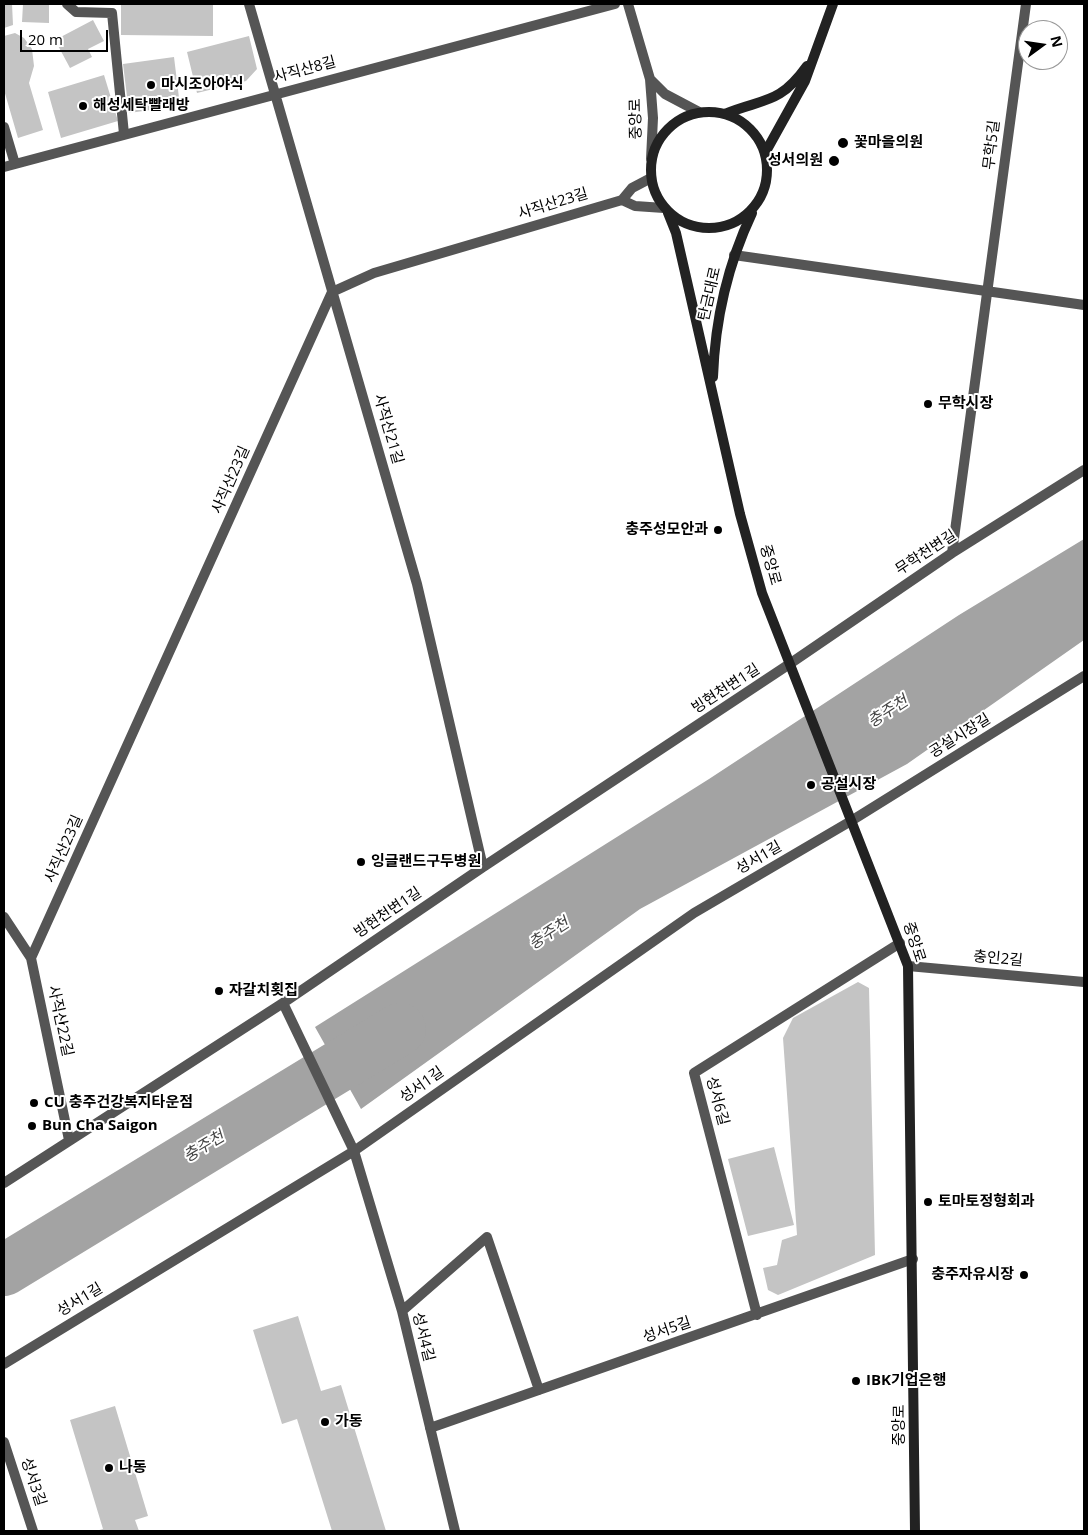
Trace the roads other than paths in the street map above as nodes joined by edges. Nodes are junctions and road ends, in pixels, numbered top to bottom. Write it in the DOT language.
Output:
graph roads {
  1 [pos="67,4"];
  2 [pos="249,4"];
  3 [pos="615,4"];
  4 [pos="628,4"];
  5 [pos="833,4"];
  6 [pos="1026,4"];
  7 [pos="814,55"];
  8 [pos="650,79"];
  9 [pos="273,94"];
  10 [pos="699,112"];
  11 [pos="725,114"];
  12 [pos="4,127"];
  13 [pos="124,134"];
  14 [pos="765,153"];
  15 [pos="651,158"];
  16 [pos="15,164"];
  17 [pos="4,167"];
  18 [pos="651,178"];
  19 [pos="622,200"];
  20 [pos="755,206"];
  21 [pos="666,211"];
  22 [pos="734,255"];
  23 [pos="989,291"];
  24 [pos="332,292"];
  25 [pos="1084,305"];
  26 [pos="713,393"];
  27 [pos="1084,470"];
  28 [pos="952,553"];
  29 [pos="788,665"];
  30 [pos="1084,676"];
  31 [pos="852,821"];
  32 [pos="483,867"];
  33 [pos="4,916"];
  34 [pos="900,942"];
  35 [pos="31,958"];
  36 [pos="908,966"];
  37 [pos="1084,982"];
  38 [pos="283,1003"];
  39 [pos="69,1140"];
  40 [pos="354,1151"];
  41 [pos="4,1183"];
  42 [pos="914,1259"];
  43 [pos="402,1311"];
  44 [pos="757,1315"];
  45 [pos="4,1364"];
  46 [pos="540,1390"];
  47 [pos="430,1428"];
  48 [pos="4,1442"];
  49 [pos="33,1531"];
  50 [pos="455,1531"];
  51 [pos="916,1531"];
  1 -- 13 [label="street"];
  2 -- 9 [label="street, 사직산21길"];
  3 -- 9 [label="street, 사직산8길"];
  4 -- 8 [label="street, 중앙로"];
  5 -- 7 [label="main road"];
  6 -- 23 [label="street, 무학5길"];
  7 -- 11 [label="main road"];
  7 -- 14 [label="main road"];
  8 -- 10 [label="street, 중앙로"];
  8 -- 15 [label="street, 중앙로"];
  9 -- 13 [label="street, 사직산8길"];
  9 -- 24 [label="street, 사직산21길"];
  10 -- 11 [label="main road"];
  10 -- 15 [label="main road"];
  11 -- 14 [label="main road"];
  12 -- 16 [label="street"];
  13 -- 16 [label="street, 사직산8길"];
  14 -- 20 [label="main road"];
  15 -- 18 [label="main road"];
  16 -- 17 [label="street, 사직산8길"];
  18 -- 19 [label="street"];
  18 -- 21 [label="main road"];
  19 -- 21 [label="street"];
  19 -- 24 [label="street, 사직산23길"];
  20 -- 21 [label="main road"];
  20 -- 22 [label="main road, 탄금대로"];
  21 -- 26 [label="main road"];
  22 -- 23 [label="street"];
  22 -- 26 [label="main road, 탄금대로"];
  23 -- 25 [label="street"];
  23 -- 28 [label="street, 무학5길"];
  24 -- 32 [label="street, 사직산21길"];
  24 -- 35 [label="street, 사직산23길"];
  26 -- 29 [label="main road, 중앙로"];
  27 -- 28 [label="street, 무학천변길"];
  28 -- 29 [label="street, 무학천변길"];
  29 -- 31 [label="main road, 중앙로"];
  29 -- 32 [label="street, 빙현천변1길"];
  30 -- 31 [label="street, 공설시장길"];
  31 -- 34 [label="main road, 중앙로"];
  31 -- 40 [label="street, 성서1길"];
  32 -- 38 [label="street, 빙현천변1길"];
  33 -- 35 [label="street, 사직산22길"];
  34 -- 36 [label="main road, 중앙로"];
  34 -- 44 [label="street, 성서6길"];
  35 -- 39 [label="street, 사직산22길"];
  36 -- 37 [label="street, 충인2길"];
  36 -- 42 [label="main road, 중앙로"];
  38 -- 39 [label="street, 빙현천변1길"];
  38 -- 40 [label="street, 성서4길"];
  39 -- 41 [label="street, 빙현천변1길"];
  40 -- 43 [label="street, 성서4길"];
  40 -- 45 [label="street, 성서1길"];
  42 -- 44 [label="street, 성서5길"];
  42 -- 51 [label="main road, 중앙로"];
  43 -- 46 [label="street"];
  43 -- 47 [label="street, 성서4길"];
  44 -- 46 [label="street, 성서5길"];
  46 -- 47 [label="street, 성서5길"];
  47 -- 50 [label="street, 성서4길"];
  48 -- 49 [label="street, 성서3길"];
}
